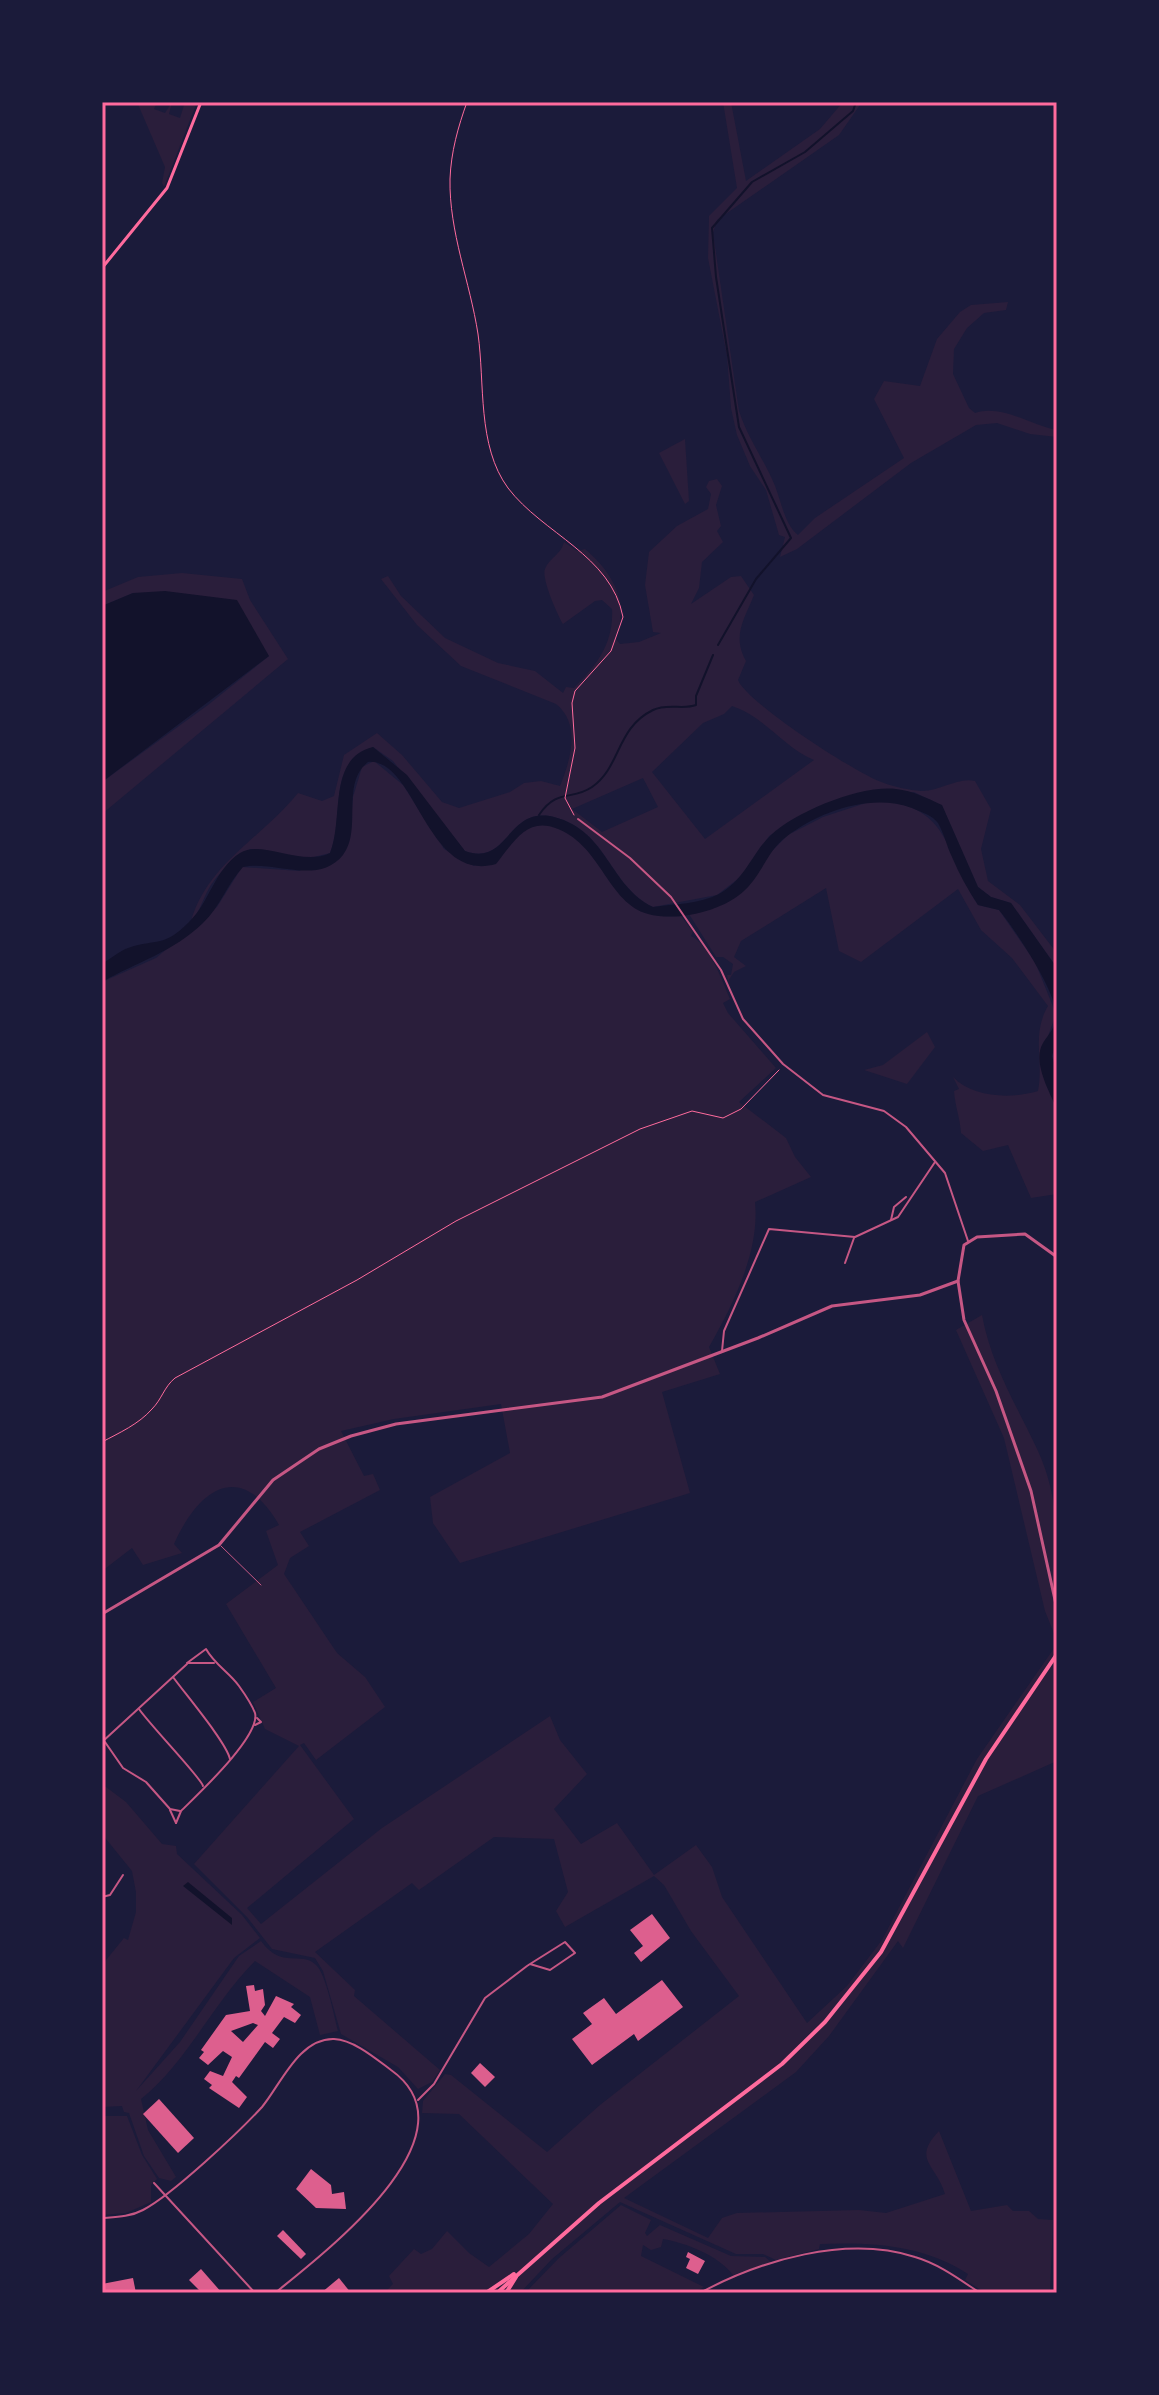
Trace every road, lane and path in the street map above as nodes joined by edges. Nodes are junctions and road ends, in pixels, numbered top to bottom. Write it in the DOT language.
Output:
graph roads {
  1 [pos="201,102"];
  2 [pos="467,102"];
  3 [pos="102,268"];
  4 [pos="578,819"];
  5 [pos="783,1064"];
  6 [pos="935,1161"];
  7 [pos="910,1194"];
  8 [pos="891,1221"];
  9 [pos="854,1237"];
  10 [pos="968,1241"];
  11 [pos="1057,1257"];
  12 [pos="845,1263"];
  13 [pos="958,1281"];
  14 [pos="722,1351"];
  15 [pos="102,1442"];
  16 [pos="219,1545"];
  17 [pos="261,1585"];
  18 [pos="1057,1609"];
  19 [pos="102,1614"];
  20 [pos="1057,1654"];
  21 [pos="187,1663"];
  22 [pos="214,1663"];
  23 [pos="172,1676"];
  24 [pos="139,1708"];
  25 [pos="255,1718"];
  26 [pos="253,1726"];
  27 [pos="103,1742"];
  28 [pos="228,1749"];
  29 [pos="238,1750"];
  30 [pos="230,1759"];
  31 [pos="202,1779"];
  32 [pos="212,1780"];
  33 [pos="204,1788"];
  34 [pos="170,1809"];
  35 [pos="181,1811"];
  36 [pos="123,1875"];
  37 [pos="102,1897"];
  38 [pos="530,1964"];
  39 [pos="417,2101"];
  40 [pos="154,2183"];
  41 [pos="164,2195"];
  42 [pos="102,2218"];
  43 [pos="520,2271"];
  44 [pos="255,2293"];
  45 [pos="275,2293"];
  46 [pos="486,2293"];
  47 [pos="497,2293"];
  48 [pos="506,2293"];
  49 [pos="700,2293"];
  50 [pos="980,2293"];
  1 -- 3 [label="main road"];
  2 -- 4 [label="path"];
  4 -- 5 [label="street"];
  5 -- 6 [label="street"];
  5 -- 15 [label="path"];
  6 -- 7 [label="street"];
  6 -- 10 [label="street"];
  7 -- 8 [label="street"];
  7 -- 8 [label="street"];
  8 -- 9 [label="street"];
  9 -- 12 [label="street"];
  9 -- 14 [label="street"];
  10 -- 11 [label="street"];
  10 -- 13 [label="street"];
  13 -- 14 [label="street"];
  13 -- 18 [label="street"];
  14 -- 16 [label="street"];
  16 -- 17 [label="lane"];
  16 -- 19 [label="street"];
  20 -- 43 [label="highway"];
  21 -- 22 [label="street"];
  21 -- 22 [label="street"];
  21 -- 23 [label="street"];
  22 -- 25 [label="street"];
  23 -- 24 [label="street"];
  23 -- 28 [label="street"];
  24 -- 27 [label="street"];
  24 -- 31 [label="street"];
  25 -- 26 [label="street"];
  25 -- 26 [label="street"];
  26 -- 29 [label="street"];
  27 -- 34 [label="street"];
  28 -- 29 [label="street"];
  28 -- 30 [label="street"];
  29 -- 30 [label="street"];
  30 -- 32 [label="street"];
  31 -- 32 [label="street"];
  31 -- 33 [label="street"];
  32 -- 33 [label="street"];
  33 -- 35 [label="street"];
  34 -- 35 [label="street"];
  34 -- 35 [label="street"];
  36 -- 37 [label="street"];
  38 -- 38 [label="street"];
  38 -- 39 [label="street"];
  39 -- 41 [label="street"];
  39 -- 45 [label="street"];
  40 -- 41 [label="street"];
  41 -- 42 [label="street"];
  41 -- 44 [label="street"];
  43 -- 46 [label="highway"];
  43 -- 47 [label="highway"];
  43 -- 48 [label="highway"];
  49 -- 50 [label="street"];
}
